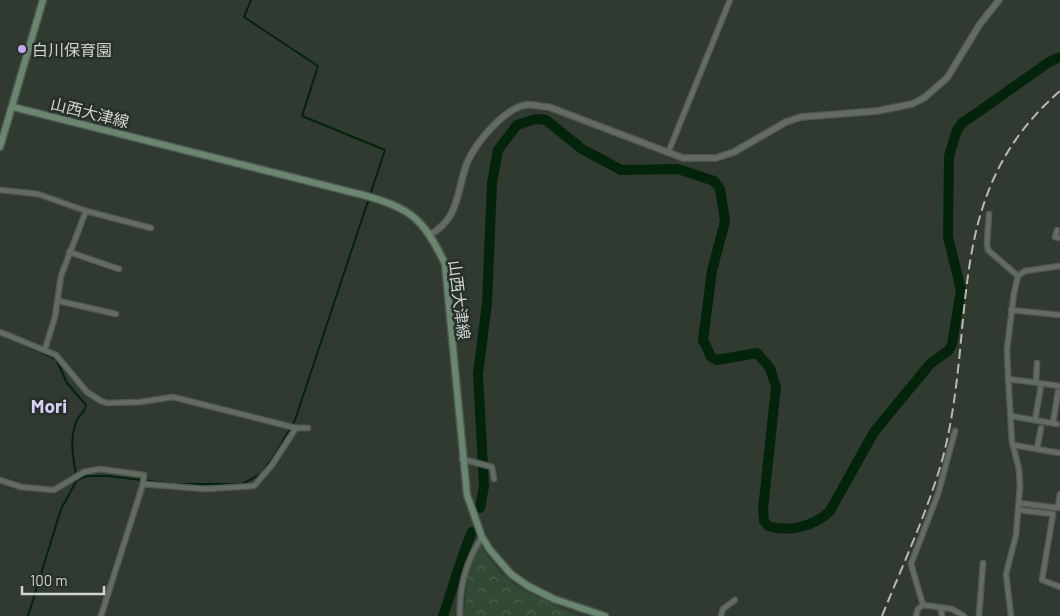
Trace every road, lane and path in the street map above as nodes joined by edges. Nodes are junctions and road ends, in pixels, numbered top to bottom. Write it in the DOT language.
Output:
graph roads {
  1 [pos="43,0"];
  2 [pos="730,0"];
  3 [pos="999,0"];
  4 [pos="13,107"];
  5 [pos="0,147"];
  6 [pos="668,153"];
  7 [pos="0,190"];
  8 [pos="86,211"];
  9 [pos="989,214"];
  10 [pos="151,228"];
  11 [pos="1057,230"];
  12 [pos="429,235"];
  13 [pos="1060,238"];
  14 [pos="69,252"];
  15 [pos="1060,266"];
  16 [pos="119,269"];
  17 [pos="1018,276"];
  18 [pos="58,301"];
  19 [pos="1011,310"];
  20 [pos="116,314"];
  21 [pos="1060,315"];
  22 [pos="0,332"];
  23 [pos="45,349"];
  24 [pos="1037,363"];
  25 [pos="1008,379"];
  26 [pos="1036,381"];
  27 [pos="1041,386"];
  28 [pos="1060,386"];
  29 [pos="1058,392"];
  30 [pos="1011,416"];
  31 [pos="1035,420"];
  32 [pos="296,428"];
  33 [pos="308,428"];
  34 [pos="1042,428"];
  35 [pos="955,431"];
  36 [pos="1013,445"];
  37 [pos="1037,449"];
  38 [pos="1060,452"];
  39 [pos="462,459"];
  40 [pos="494,479"];
  41 [pos="0,480"];
  42 [pos="143,484"];
  43 [pos="1060,494"];
  44 [pos="1020,503"];
  45 [pos="1019,510"];
  46 [pos="482,537"];
  47 [pos="982,563"];
  48 [pos="1060,587"];
  49 [pos="735,600"];
  50 [pos="923,605"];
  51 [pos="941,608"];
  52 [pos="101,616"];
  53 [pos="460,616"];
  54 [pos="605,616"];
  55 [pos="721,616"];
  56 [pos="916,616"];
  57 [pos="942,616"];
  58 [pos="964,616"];
  59 [pos="979,616"];
  60 [pos="1011,616"];
  1 -- 4 [label="main road"];
  2 -- 6 [label="street"];
  3 -- 6 [label="street"];
  4 -- 5 [label="main road"];
  4 -- 12 [label="main road, 山西大津線"];
  6 -- 12 [label="street"];
  7 -- 8 [label="street"];
  8 -- 10 [label="street"];
  8 -- 14 [label="street"];
  9 -- 17 [label="street"];
  11 -- 13 [label="street"];
  12 -- 39 [label="main road, 山西大津線"];
  14 -- 16 [label="street"];
  14 -- 18 [label="street"];
  15 -- 17 [label="street"];
  17 -- 19 [label="street"];
  18 -- 20 [label="street"];
  18 -- 23 [label="street"];
  19 -- 21 [label="street"];
  19 -- 25 [label="street"];
  22 -- 23 [label="street"];
  23 -- 32 [label="street"];
  24 -- 26 [label="street"];
  25 -- 26 [label="street"];
  25 -- 30 [label="street"];
  26 -- 28 [label="street"];
  27 -- 31 [label="street"];
  29 -- 31 [label="street"];
  30 -- 31 [label="street"];
  30 -- 36 [label="street"];
  32 -- 33 [label="street"];
  32 -- 42 [label="street"];
  34 -- 37 [label="street"];
  35 -- 50 [label="street"];
  36 -- 37 [label="street"];
  36 -- 44 [label="street"];
  37 -- 38 [label="street"];
  39 -- 40 [label="street"];
  39 -- 46 [label="main road, 山西大津線"];
  41 -- 42 [label="street"];
  42 -- 52 [label="street"];
  43 -- 44 [label="street"];
  44 -- 45 [label="street"];
  45 -- 48 [label="street"];
  45 -- 60 [label="street"];
  46 -- 53 [label="street"];
  46 -- 54 [label="main road, 山西大津線"];
  47 -- 59 [label="street"];
  49 -- 55 [label="street"];
  50 -- 51 [label="street"];
  50 -- 56 [label="street"];
  51 -- 57 [label="street"];
  51 -- 58 [label="street"];
}
